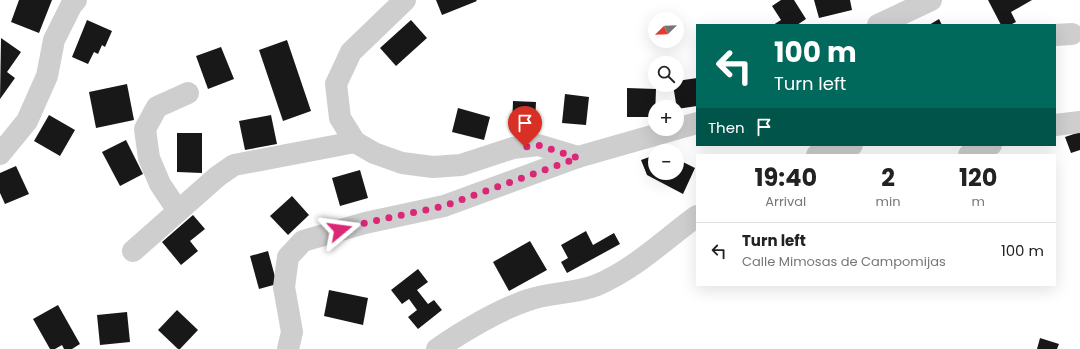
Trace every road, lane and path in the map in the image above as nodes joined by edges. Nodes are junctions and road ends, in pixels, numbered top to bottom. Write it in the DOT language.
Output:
graph roads {
  1 [pos="76,0"];
  2 [pos="405,0"];
  3 [pos="931,0"];
  4 [pos="880,24"];
  5 [pos="188,93"];
  6 [pos="1080,122"];
  7 [pos="696,124"];
  8 [pos="1056,125"];
  9 [pos="355,142"];
  10 [pos="848,146"];
  11 [pos="989,146"];
  12 [pos="0,154"];
  13 [pos="820,154"];
  14 [pos="971,154"];
  15 [pos="578,158"];
  16 [pos="178,211"];
  17 [pos="696,217"];
  18 [pos="133,251"];
  19 [pos="288,349"];
  20 [pos="437,349"];
  1 -- 12 [label="street"];
  2 -- 9 [label="street"];
  3 -- 4 [label="street"];
  5 -- 16 [label="street"];
  6 -- 8 [label="street"];
  7 -- 15 [label="street"];
  9 -- 15 [label="street"];
  9 -- 16 [label="street"];
  10 -- 13 [label="street"];
  11 -- 14 [label="street"];
  15 -- 19 [label="street"];
  16 -- 18 [label="street"];
  17 -- 20 [label="street"];
}
